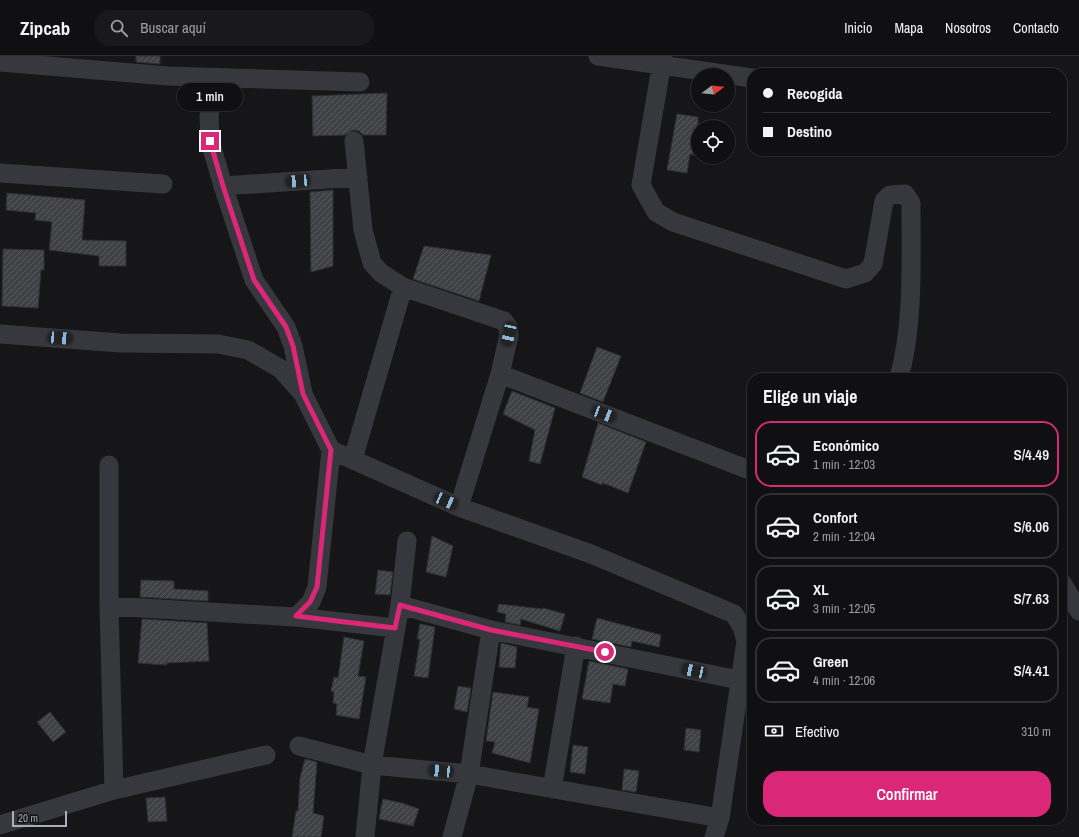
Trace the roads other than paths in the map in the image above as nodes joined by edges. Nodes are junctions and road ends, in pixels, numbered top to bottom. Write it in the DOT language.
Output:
graph roads {
  1 [pos="598,56"];
  2 [pos="662,61"];
  3 [pos="0,62"];
  4 [pos="747,77"];
  5 [pos="230,78"];
  6 [pos="360,82"];
  7 [pos="354,141"];
  8 [pos="0,173"];
  9 [pos="358,177"];
  10 [pos="163,184"];
  11 [pos="223,186"];
  12 [pos="403,287"];
  13 [pos="0,334"];
  14 [pos="900,373"];
  15 [pos="500,374"];
  16 [pos="303,394"];
  17 [pos="331,450"];
  18 [pos="353,459"];
  19 [pos="109,465"];
  20 [pos="747,469"];
  21 [pos="459,507"];
  22 [pos="407,541"];
  23 [pos="1067,591"];
  24 [pos="400,605"];
  25 [pos="109,606"];
  26 [pos="1079,611"];
  27 [pos="296,616"];
  28 [pos="395,628"];
  29 [pos="491,630"];
  30 [pos="576,646"];
  31 [pos="739,680"];
  32 [pos="299,746"];
  33 [pos="266,755"];
  34 [pos="372,765"];
  35 [pos="469,774"];
  36 [pos="552,789"];
  37 [pos="114,790"];
  38 [pos="720,818"];
  39 [pos="0,825"];
  40 [pos="365,837"];
  41 [pos="452,837"];
  42 [pos="714,837"];
  1 -- 2 [label="street"];
  2 -- 4 [label="street"];
  2 -- 14 [label="street"];
  3 -- 5 [label="street"];
  5 -- 6 [label="street"];
  5 -- 11 [label="street"];
  7 -- 9 [label="street"];
  8 -- 10 [label="street"];
  9 -- 11 [label="street"];
  9 -- 12 [label="street"];
  11 -- 16 [label="street"];
  12 -- 15 [label="street"];
  12 -- 18 [label="street"];
  13 -- 16 [label="street"];
  15 -- 20 [label="street"];
  15 -- 21 [label="street"];
  16 -- 17 [label="street"];
  17 -- 18 [label="street"];
  17 -- 27 [label="street"];
  18 -- 21 [label="street"];
  19 -- 25 [label="street"];
  21 -- 31 [label="street"];
  22 -- 24 [label="street"];
  23 -- 26 [label="street"];
  24 -- 28 [label="street"];
  24 -- 29 [label="street"];
  25 -- 27 [label="street"];
  25 -- 37 [label="street"];
  27 -- 28 [label="street"];
  28 -- 34 [label="street"];
  29 -- 30 [label="street"];
  29 -- 35 [label="street"];
  30 -- 31 [label="street"];
  30 -- 36 [label="street"];
  31 -- 38 [label="street"];
  32 -- 34 [label="street"];
  33 -- 37 [label="street"];
  34 -- 35 [label="street"];
  34 -- 40 [label="street"];
  35 -- 36 [label="street"];
  35 -- 41 [label="street"];
  36 -- 38 [label="street"];
  37 -- 39 [label="street"];
  38 -- 42 [label="street"];
}
